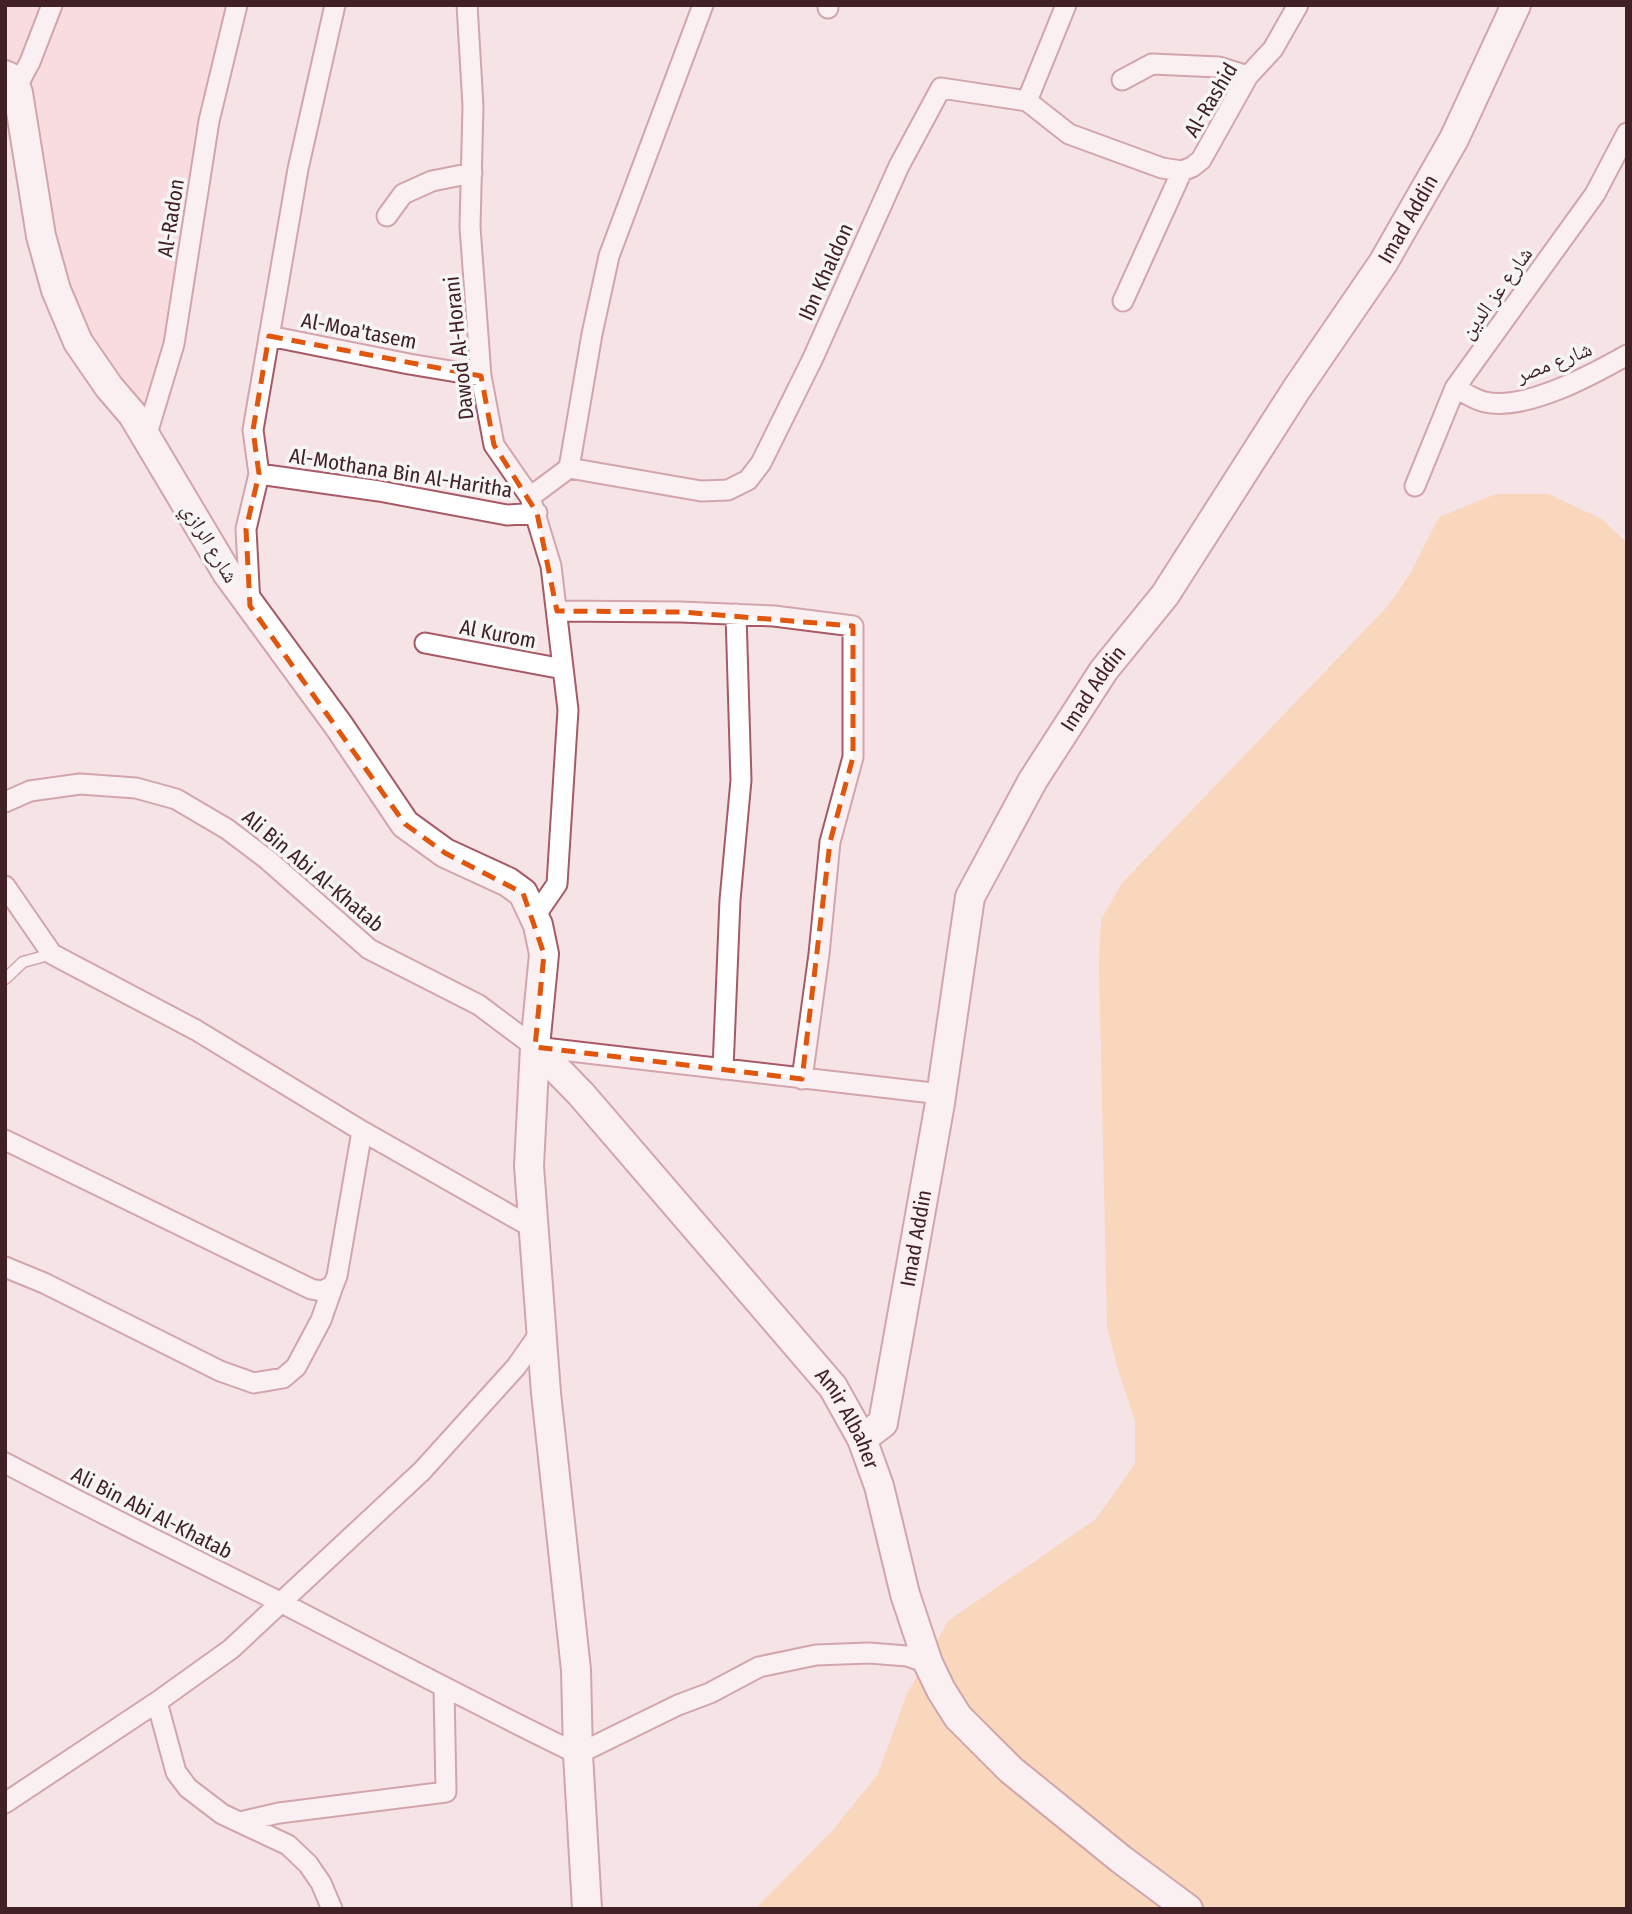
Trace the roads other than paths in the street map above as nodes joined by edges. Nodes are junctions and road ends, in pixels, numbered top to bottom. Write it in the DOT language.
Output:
graph roads {
  1 [pos="52,5"];
  2 [pos="237,5"];
  3 [pos="335,5"];
  4 [pos="449,5"];
  5 [pos="703,5"];
  6 [pos="1066,5"];
  7 [pos="1298,5"];
  8 [pos="1515,7"];
  9 [pos="467,11"];
  10 [pos="1248,76"];
  11 [pos="1122,79"];
  12 [pos="11,81"];
  13 [pos="1027,102"];
  14 [pos="1627,133"];
  15 [pos="1182,171"];
  16 [pos="472,173"];
  17 [pos="387,216"];
  18 [pos="1123,301"];
  19 [pos="269,337"];
  20 [pos="1627,355"];
  21 [pos="481,376"];
  22 [pos="1455,388"];
  23 [pos="146,437"];
  24 [pos="569,468"];
  25 [pos="259,474"];
  26 [pos="1415,486"];
  27 [pos="533,505"];
  28 [pos="250,606"];
  29 [pos="556,611"];
  30 [pos="736,614"];
  31 [pos="425,643"];
  32 [pos="563,669"];
  33 [pos="5,802"];
  34 [pos="5,886"];
  35 [pos="535,916"];
  36 [pos="52,954"];
  37 [pos="5,979"];
  38 [pos="535,1046"];
  39 [pos="723,1069"];
  40 [pos="803,1079"];
  41 [pos="941,1094"];
  42 [pos="362,1131"];
  43 [pos="5,1140"];
  44 [pos="533,1228"];
  45 [pos="5,1267"];
  46 [pos="333,1286"];
  47 [pos="542,1330"];
  48 [pos="862,1440"];
  49 [pos="5,1463"];
  50 [pos="279,1602"];
  51 [pos="928,1663"];
  52 [pos="444,1688"];
  53 [pos="157,1702"];
  54 [pos="578,1754"];
  55 [pos="5,1803"];
  56 [pos="240,1822"];
  57 [pos="332,1909"];
  58 [pos="587,1909"];
  59 [pos="1188,1909"];
  1 -- 12 [label="street, شارع الرازي"];
  2 -- 23 [label="street, Al-Radon"];
  3 -- 19 [label="street"];
  4 -- 9 [label="street"];
  5 -- 24 [label="street"];
  6 -- 13 [label="street"];
  7 -- 10 [label="street, Al-Rashid"];
  8 -- 41 [label="street, Imad Addin"];
  9 -- 16 [label="street, Dawod Al-Horani"];
  10 -- 11 [label="street"];
  10 -- 15 [label="street, Al-Rashid"];
  12 -- 23 [label="street, شارع الرازي"];
  13 -- 15 [label="street"];
  13 -- 24 [label="street, Ibn Khaldon"];
  14 -- 22 [label="street, شارع عز الدين"];
  15 -- 18 [label="street"];
  16 -- 17 [label="street"];
  16 -- 21 [label="street, Dawod Al-Horani"];
  19 -- 21 [label="street, Al-Moa'tasem"];
  19 -- 25 [label="street"];
  20 -- 22 [label="street, شارع مصر"];
  21 -- 27 [label="street, Dawod Al-Horani"];
  22 -- 26 [label="street, شارع عز الدين"];
  23 -- 28 [label="street, شارع الرازي"];
  24 -- 27 [label="street"];
  25 -- 27 [label="street, Al-Mothana Bin Al-Haritha"];
  25 -- 28 [label="street"];
  27 -- 29 [label="street, Dawod Al-Horani"];
  28 -- 35 [label="street, شارع الرازي"];
  29 -- 30 [label="street"];
  29 -- 32 [label="street, Dawod Al-Horani"];
  30 -- 39 [label="street"];
  30 -- 40 [label="street"];
  31 -- 32 [label="street, Al Kurom"];
  32 -- 35 [label="street, Dawod Al-Horani"];
  33 -- 38 [label="street, Ali Bin Abi Al-Khatab"];
  34 -- 36 [label="street"];
  35 -- 38 [label="street"];
  36 -- 37 [label="lane"];
  36 -- 42 [label="street"];
  38 -- 39 [label="street"];
  38 -- 44 [label="street"];
  38 -- 48 [label="street, Amir Albaher"];
  39 -- 40 [label="street"];
  40 -- 41 [label="street"];
  41 -- 48 [label="street, Imad Addin"];
  42 -- 44 [label="street"];
  42 -- 46 [label="street"];
  43 -- 46 [label="street"];
  44 -- 47 [label="street"];
  45 -- 46 [label="street"];
  47 -- 50 [label="street"];
  47 -- 54 [label="street"];
  48 -- 51 [label="street, Amir Albaher"];
  49 -- 50 [label="street, Ali Bin Abi Al-Khatab"];
  50 -- 52 [label="street, Ali Bin Abi Al-Khatab"];
  50 -- 53 [label="street"];
  51 -- 54 [label="street"];
  51 -- 59 [label="street, Amir Albaher"];
  52 -- 54 [label="street, Ali Bin Abi Al-Khatab"];
  52 -- 56 [label="street"];
  53 -- 55 [label="street"];
  53 -- 56 [label="street"];
  54 -- 58 [label="street"];
  56 -- 57 [label="street"];
}
